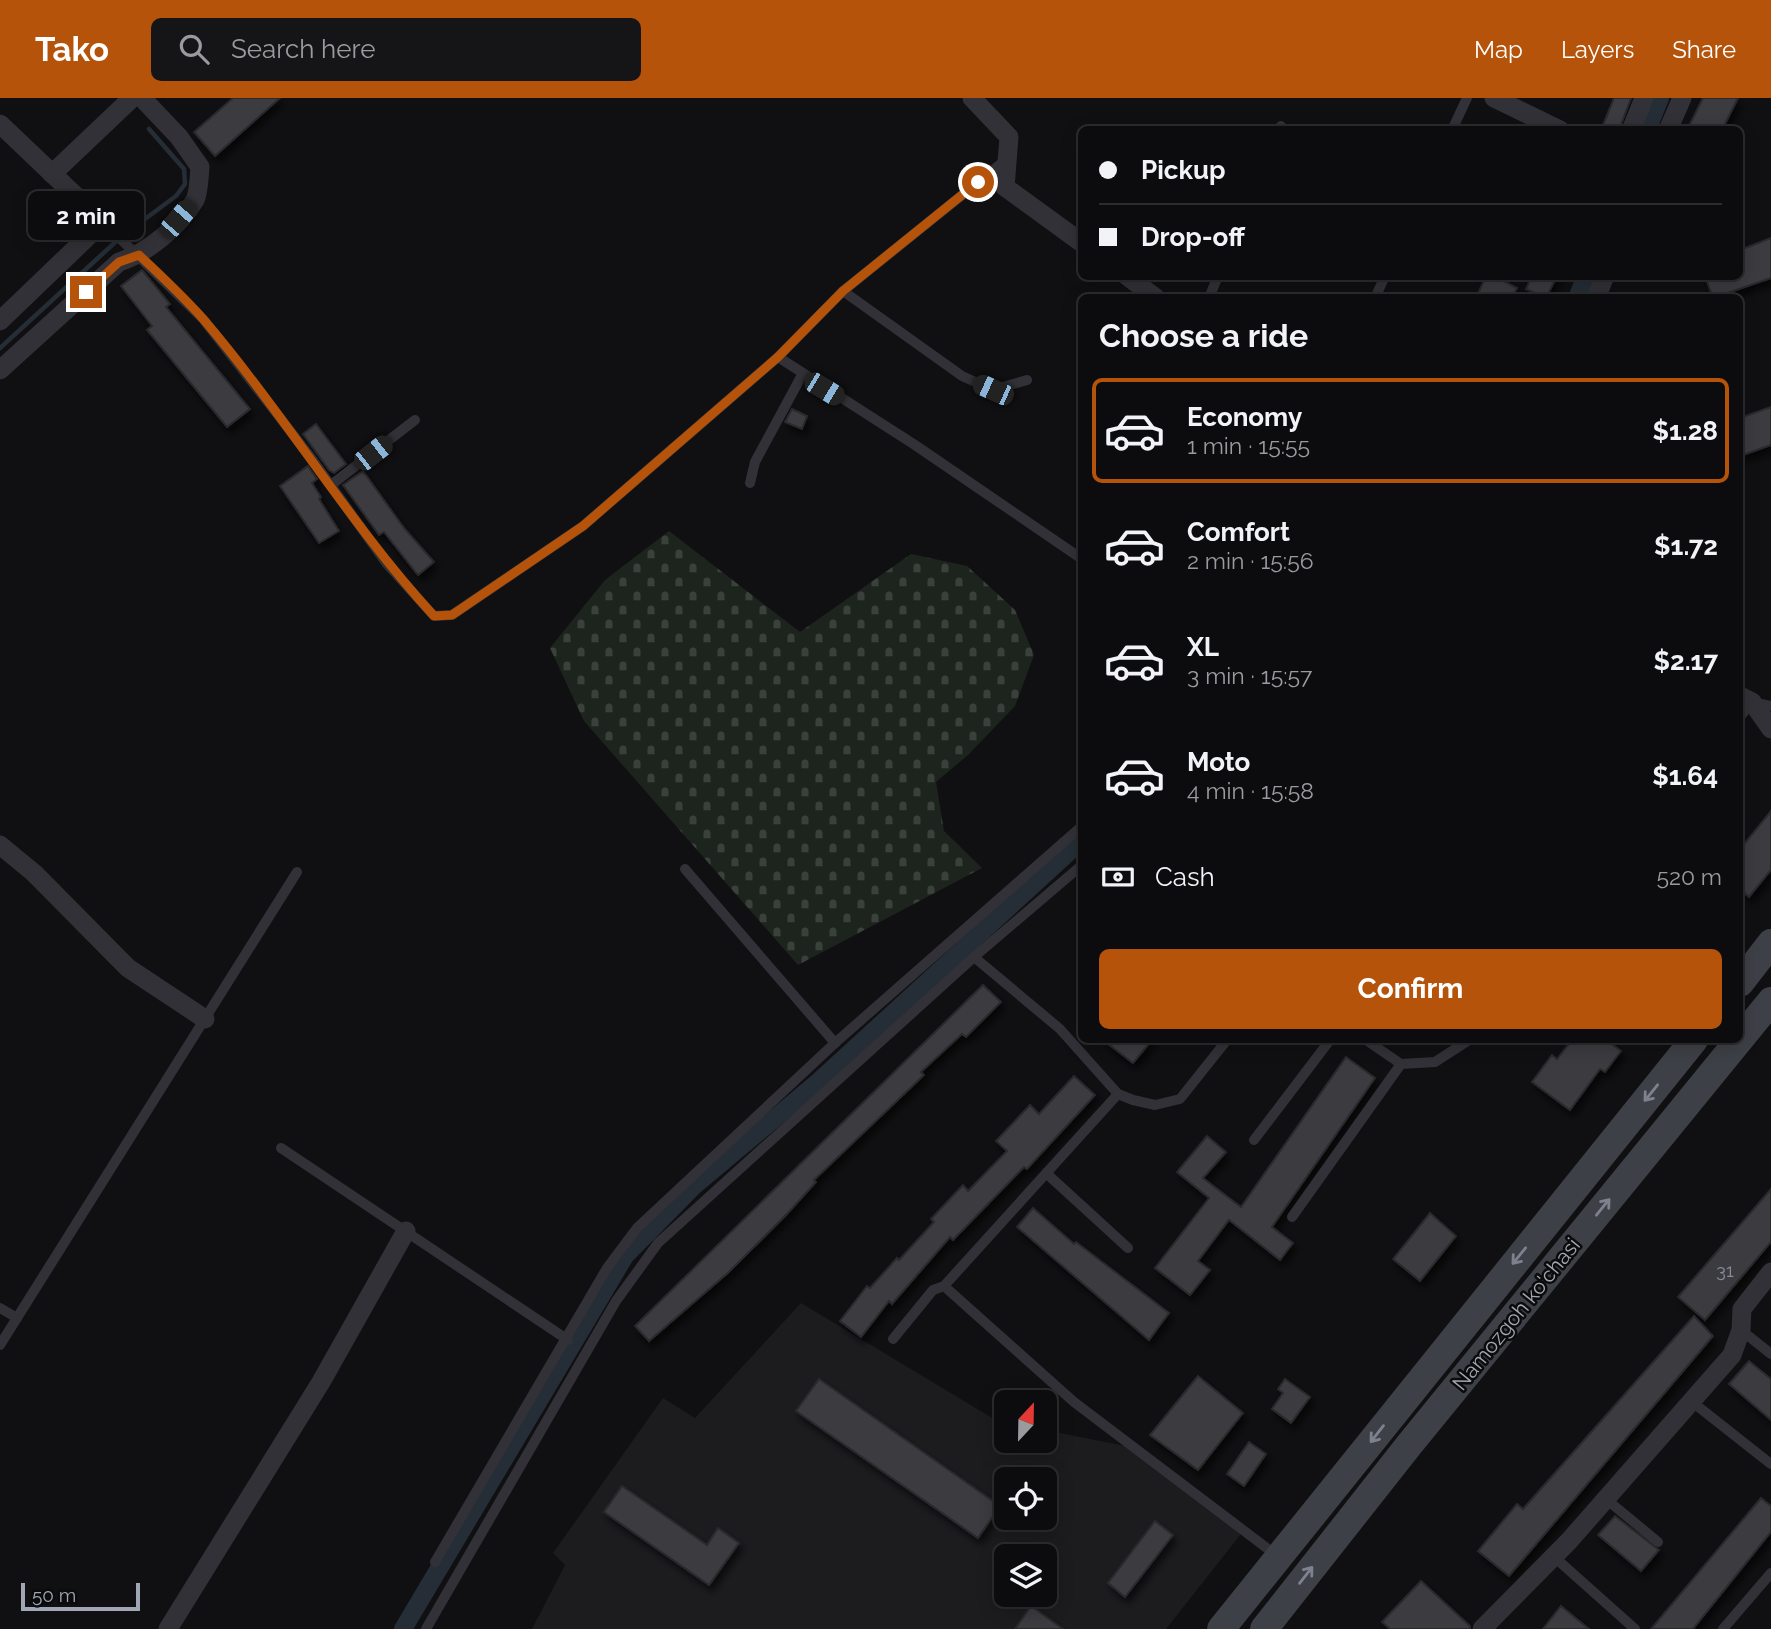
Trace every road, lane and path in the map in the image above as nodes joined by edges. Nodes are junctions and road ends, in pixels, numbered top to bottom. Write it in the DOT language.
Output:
graph roads {
  1 [pos="132,98"];
  2 [pos="142,98"];
  3 [pos="972,98"];
  4 [pos="1467,98"];
  5 [pos="1493,98"];
  6 [pos="1644,98"];
  7 [pos="1682,98"];
  8 [pos="0,124"];
  9 [pos="1454,126"];
  10 [pos="1552,126"];
  11 [pos="1633,126"];
  12 [pos="1670,126"];
  13 [pos="1007,159"];
  14 [pos="52,174"];
  15 [pos="103,222"];
  16 [pos="1078,240"];
  17 [pos="139,255"];
  18 [pos="1132,280"];
  19 [pos="843,291"];
  20 [pos="1151,294"];
  21 [pos="0,321"];
  22 [pos="778,357"];
  23 [pos="0,370"];
  24 [pos="802,375"];
  25 [pos="1027,380"];
  26 [pos="415,420"];
  27 [pos="750,483"];
  28 [pos="331,485"];
  29 [pos="1078,556"];
  30 [pos="1750,705"];
  31 [pos="1771,729"];
  32 [pos="1078,830"];
  33 [pos="0,845"];
  34 [pos="1078,868"];
  35 [pos="685,869"];
  36 [pos="297,872"];
  37 [pos="1771,943"];
  38 [pos="974,957"];
  39 [pos="1743,979"];
  40 [pos="1769,1009"];
  41 [pos="205,1019"];
  42 [pos="1743,1040"];
  43 [pos="835,1043"];
  44 [pos="1225,1043"];
  45 [pos="1329,1043"];
  46 [pos="1370,1043"];
  47 [pos="1464,1043"];
  48 [pos="1692,1043"];
  49 [pos="1740,1043"];
  50 [pos="1401,1064"];
  51 [pos="1118,1094"];
  52 [pos="1254,1140"];
  53 [pos="1608,1146"];
  54 [pos="281,1148"];
  55 [pos="1635,1168"];
  56 [pos="1046,1173"];
  57 [pos="1292,1217"];
  58 [pos="406,1231"];
  59 [pos="1128,1248"];
  60 [pos="1771,1272"];
  61 [pos="944,1286"];
  62 [pos="0,1308"];
  63 [pos="17,1318"];
  64 [pos="1741,1330"];
  65 [pos="893,1339"];
  66 [pos="568,1340"];
  67 [pos="0,1345"];
  68 [pos="1771,1354"];
  69 [pos="1691,1401"];
  70 [pos="1771,1464"];
  71 [pos="1605,1498"];
  72 [pos="1658,1542"];
  73 [pos="1552,1555"];
  74 [pos="1279,1557"];
  75 [pos="435,1562"];
  76 [pos="1771,1573"];
  77 [pos="1254,1620"];
  78 [pos="168,1629"];
  79 [pos="426,1629"];
  80 [pos="1482,1629"];
  81 [pos="1635,1629"];
  82 [pos="1723,1629"];
  1 -- 14 [label="street"];
  2 -- 17 [label="street"];
  3 -- 13 [label="street"];
  4 -- 9 [label="lane"];
  5 -- 10 [label="street"];
  6 -- 11 [label="street"];
  7 -- 12 [label="street"];
  8 -- 14 [label="street"];
  13 -- 16 [label="street"];
  13 -- 19 [label="lane"];
  14 -- 15 [label="street"];
  15 -- 17 [label="lane"];
  15 -- 21 [label="street"];
  17 -- 23 [label="street"];
  17 -- 28 [label="lane"];
  18 -- 20 [label="street"];
  19 -- 22 [label="lane"];
  19 -- 25 [label="lane"];
  22 -- 24 [label="lane"];
  22 -- 28 [label="lane"];
  24 -- 27 [label="lane"];
  24 -- 29 [label="lane"];
  26 -- 28 [label="lane"];
  30 -- 31 [label="street"];
  32 -- 43 [label="lane"];
  33 -- 41 [label="street"];
  34 -- 38 [label="lane"];
  35 -- 43 [label="lane"];
  36 -- 41 [label="lane"];
  37 -- 39 [label="main road"];
  38 -- 51 [label="lane"];
  38 -- 79 [label="lane"];
  40 -- 42 [label="main road, Namozgoh ko'chasi"];
  41 -- 63 [label="lane"];
  43 -- 66 [label="lane"];
  44 -- 51 [label="lane"];
  45 -- 52 [label="lane"];
  46 -- 50 [label="lane"];
  47 -- 50 [label="lane"];
  48 -- 53 [label="main road, Namozgoh ko'chasi, one-way"];
  49 -- 55 [label="main road, Namozgoh ko'chasi"];
  50 -- 57 [label="lane"];
  51 -- 56 [label="lane"];
  53 -- 55 [label="main road"];
  53 -- 74 [label="main road, Namozgoh ko'chasi, one-way"];
  54 -- 58 [label="lane"];
  77 -- 55 [label="main road, Namozgoh ko'chasi, one-way"];
  56 -- 59 [label="lane"];
  56 -- 61 [label="lane"];
  58 -- 66 [label="lane"];
  58 -- 78 [label="street"];
  60 -- 64 [label="street"];
  61 -- 65 [label="lane"];
  61 -- 74 [label="lane"];
  62 -- 63 [label="lane"];
  63 -- 67 [label="lane"];
  64 -- 68 [label="lane"];
  64 -- 69 [label="street"];
  66 -- 75 [label="lane"];
  69 -- 70 [label="lane"];
  69 -- 71 [label="street"];
  71 -- 72 [label="lane"];
  71 -- 73 [label="street"];
  73 -- 80 [label="street"];
  73 -- 81 [label="lane"];
  74 -- 77 [label="main road, Namozgoh ko'chasi"];
  76 -- 82 [label="lane"];
}
